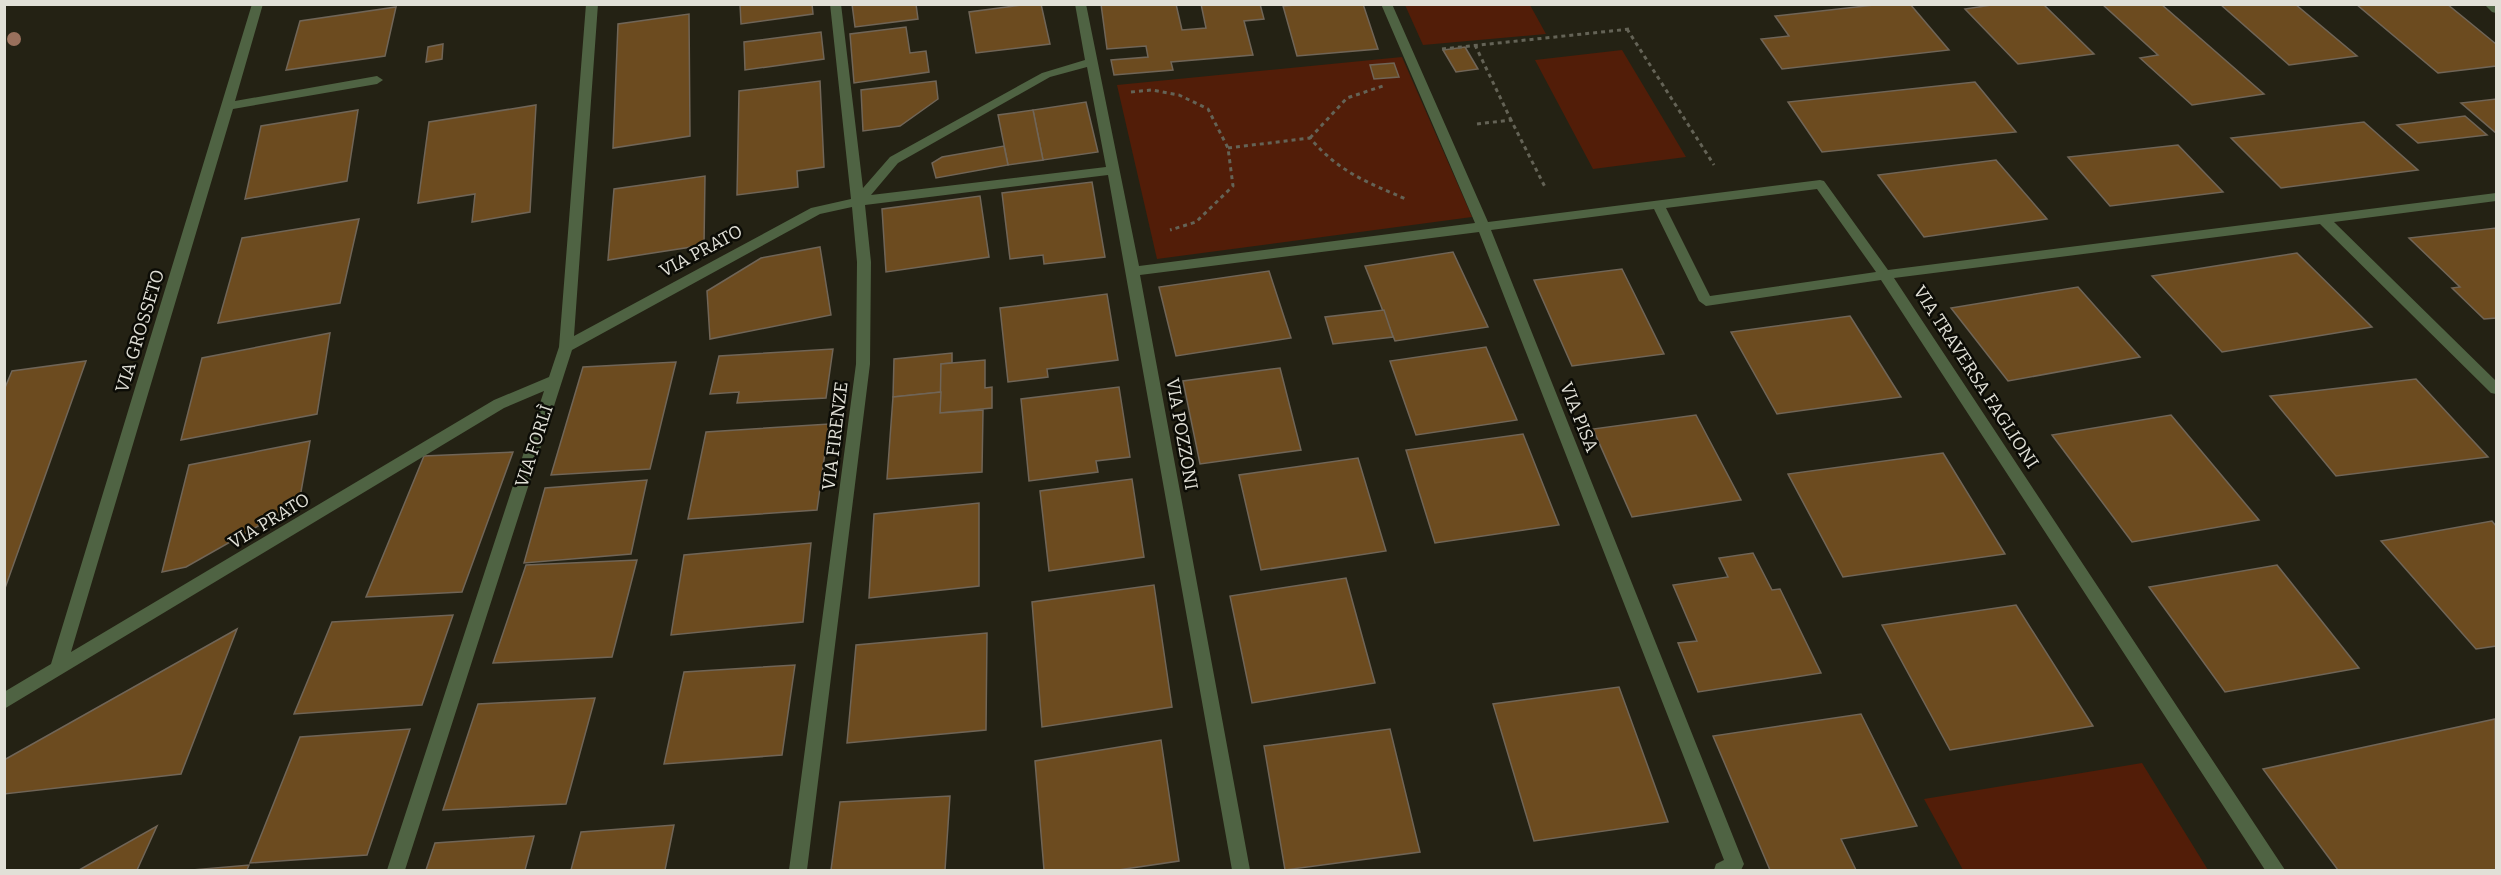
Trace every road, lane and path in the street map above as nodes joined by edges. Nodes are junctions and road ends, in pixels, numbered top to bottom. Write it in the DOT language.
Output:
graph roads {
  1 [pos="258,4"];
  2 [pos="592,4"];
  3 [pos="835,4"];
  4 [pos="1080,4"];
  5 [pos="1386,4"];
  6 [pos="2489,4"];
  7 [pos="2496,10"];
  8 [pos="1475,45"];
  9 [pos="1435,50"];
  10 [pos="1091,62"];
  11 [pos="377,80"];
  12 [pos="1387,85"];
  13 [pos="1123,92"];
  14 [pos="226,106"];
  15 [pos="1511,120"];
  16 [pos="1469,125"];
  17 [pos="1310,138"];
  18 [pos="1228,148"];
  19 [pos="1716,168"];
  20 [pos="1113,170"];
  21 [pos="1547,190"];
  22 [pos="2496,197"];
  23 [pos="859,201"];
  24 [pos="1414,201"];
  25 [pos="1658,205"];
  26 [pos="2322,218"];
  27 [pos="1483,226"];
  28 [pos="1166,232"];
  29 [pos="1133,271"];
  30 [pos="1885,275"];
  31 [pos="566,347"];
  32 [pos="556,380"];
  33 [pos="2496,389"];
  34 [pos="58,668"];
  35 [pos="4,702"];
  36 [pos="396,870"];
  37 [pos="798,870"];
  38 [pos="1241,870"];
  39 [pos="1723,870"];
  40 [pos="2276,870"];
  1 -- 14 [label="street, VIA GROSSETO"];
  2 -- 31 [label="street, VIA FORLÌ"];
  3 -- 23 [label="street, VIA FIRENZE"];
  4 -- 10 [label="street, VIA POZZONI"];
  5 -- 27 [label="street, VIA PISA"];
  6 -- 7 [label="street"];
  8 -- 9 [label="path"];
  8 -- 15 [label="path"];
  8 -- 19 [label="path"];
  10 -- 20 [label="street, VIA POZZONI"];
  10 -- 23 [label="street"];
  11 -- 14 [label="street"];
  12 -- 17 [label="path"];
  13 -- 18 [label="path"];
  14 -- 34 [label="street, VIA GROSSETO"];
  15 -- 16 [label="path"];
  15 -- 21 [label="path"];
  17 -- 18 [label="path"];
  17 -- 24 [label="path"];
  18 -- 28 [label="path"];
  20 -- 23 [label="street, VIA PRATO"];
  20 -- 29 [label="street, VIA POZZONI"];
  22 -- 26 [label="street, VIA TRAVERSA FAGLIONI"];
  23 -- 31 [label="street, VIA PRATO"];
  23 -- 37 [label="street, VIA FIRENZE"];
  25 -- 27 [label="street"];
  25 -- 30 [label="street"];
  25 -- 30 [label="street"];
  26 -- 30 [label="street, VIA TRAVERSA FAGLIONI"];
  26 -- 33 [label="street"];
  27 -- 29 [label="street"];
  27 -- 39 [label="street, VIA PISA"];
  29 -- 38 [label="street, VIA POZZONI"];
  30 -- 40 [label="street, VIA TRAVERSA FAGLIONI"];
  31 -- 32 [label="street, VIA FORLÌ"];
  32 -- 34 [label="street, VIA PRATO"];
  32 -- 36 [label="street, VIA FORLÌ"];
  34 -- 35 [label="street, VIA PRATO"];
}
